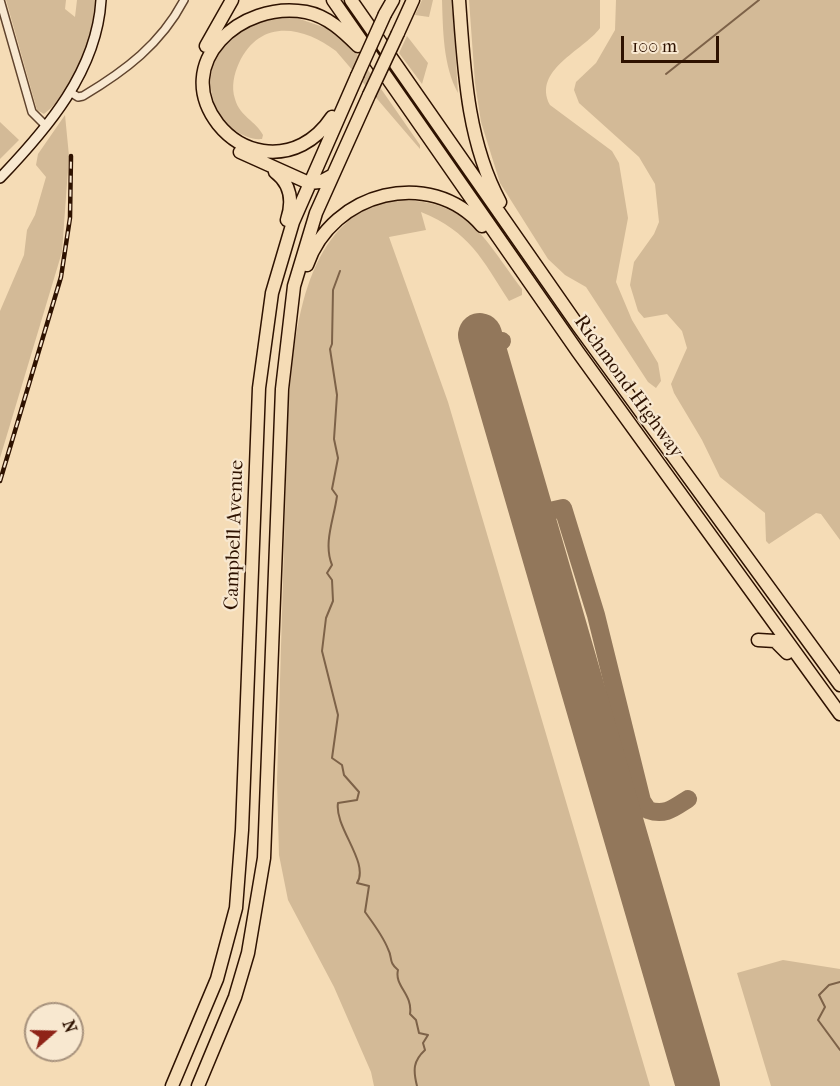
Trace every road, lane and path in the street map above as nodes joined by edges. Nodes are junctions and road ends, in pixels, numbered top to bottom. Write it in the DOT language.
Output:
graph roads {
  1 [pos="0,0"];
  2 [pos="101,0"];
  3 [pos="184,0"];
  4 [pos="232,0"];
  5 [pos="333,0"];
  6 [pos="351,0"];
  7 [pos="393,0"];
  8 [pos="413,0"];
  9 [pos="459,4"];
  10 [pos="389,80"];
  11 [pos="70,92"];
  12 [pos="350,93"];
  13 [pos="45,125"];
  14 [pos="267,165"];
  15 [pos="333,175"];
  16 [pos="0,178"];
  17 [pos="309,183"];
  18 [pos="279,264"];
  19 [pos="516,264"];
  20 [pos="550,286"];
  21 [pos="286,335"];
  22 [pos="759,602"];
  23 [pos="840,685"];
  24 [pos="840,714"];
  25 [pos="840,724"];
  26 [pos="172,1086"];
  27 [pos="198,1086"];
  1 -- 13 [label="street"];
  2 -- 11 [label="street"];
  3 -- 11 [label="street"];
  4 -- 14 [label="highway"];
  5 -- 10 [label="highway"];
  6 -- 20 [label="highway"];
  7 -- 12 [label="highway, Campbell Avenue, bridge"];
  8 -- 15 [label="highway, Campbell Avenue, bridge"];
  9 -- 20 [label="highway"];
  10 -- 12 [label="highway"];
  10 -- 19 [label="highway, Richmond Highway"];
  11 -- 13 [label="street"];
  12 -- 17 [label="highway, Campbell Avenue"];
  13 -- 16 [label="street"];
  14 -- 17 [label="highway"];
  14 -- 18 [label="highway"];
  15 -- 17 [label="highway"];
  15 -- 21 [label="highway, Campbell Avenue"];
  17 -- 18 [label="highway, Campbell Avenue"];
  18 -- 26 [label="highway, Campbell Avenue"];
  19 -- 21 [label="highway"];
  19 -- 22 [label="highway, Richmond Highway"];
  20 -- 23 [label="highway, Richmond Highway"];
  21 -- 27 [label="highway, Campbell Avenue"];
  22 -- 24 [label="highway, Richmond Highway"];
  22 -- 25 [label="highway"];
}
